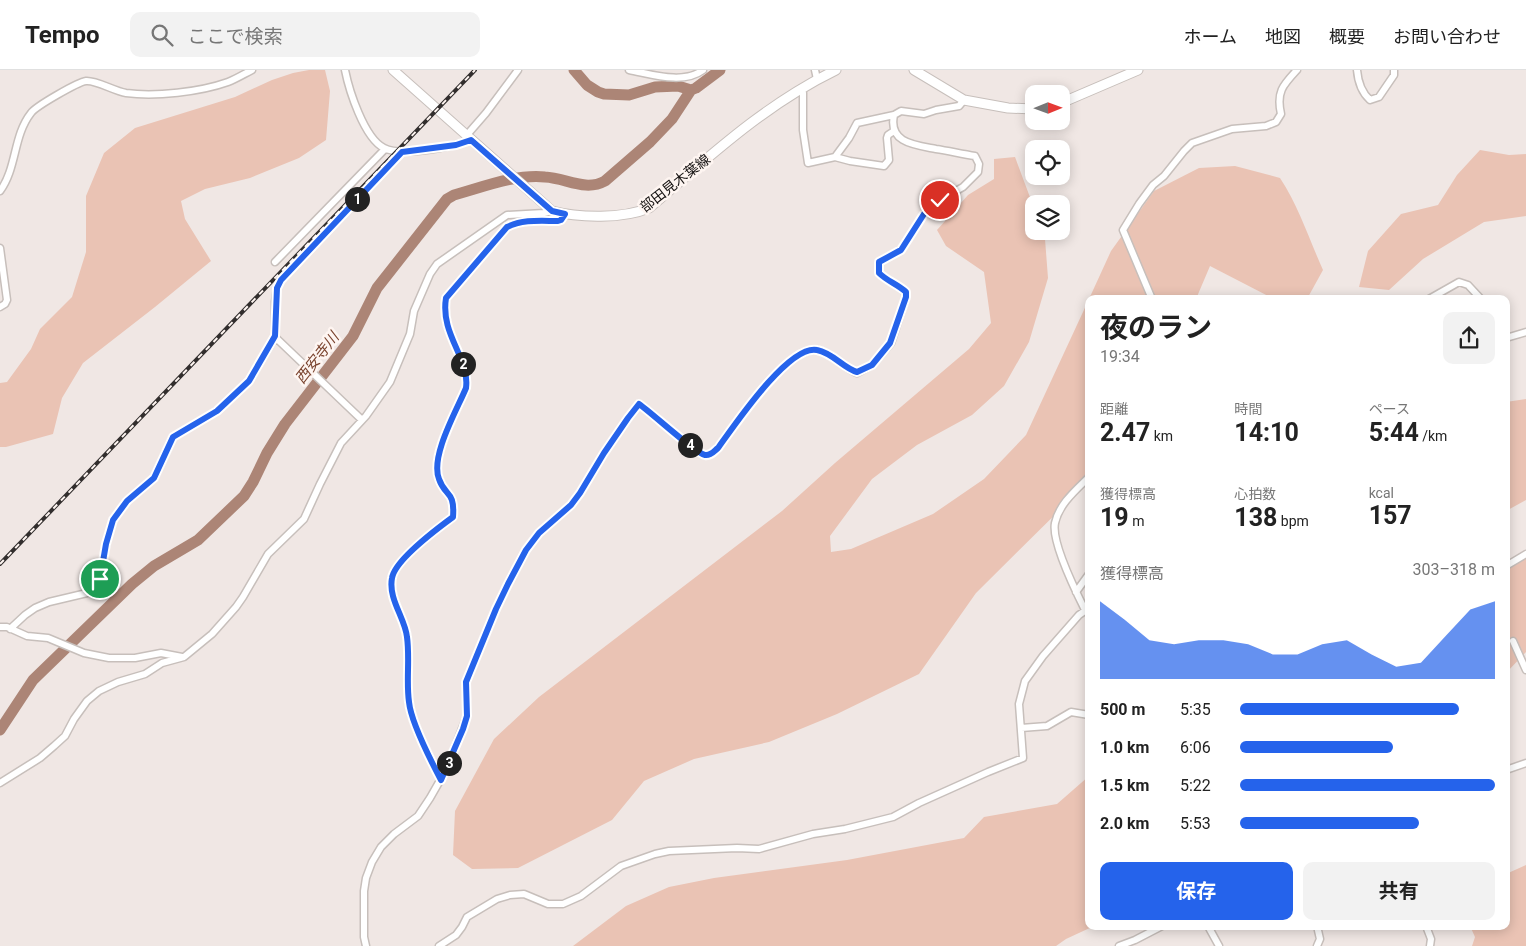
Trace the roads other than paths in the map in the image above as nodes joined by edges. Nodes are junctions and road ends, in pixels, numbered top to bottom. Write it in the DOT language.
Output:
graph roads {
  1 [pos="252,70"];
  2 [pos="345,70"];
  3 [pos="394,70"];
  4 [pos="518,70"];
  5 [pos="629,70"];
  6 [pos="702,70"];
  7 [pos="836,70"];
  8 [pos="914,70"];
  9 [pos="1138,70"];
  10 [pos="1298,70"];
  11 [pos="1357,70"];
  12 [pos="1394,70"];
  13 [pos="816,74"];
  14 [pos="800,89"];
  15 [pos="1070,99"];
  16 [pos="964,100"];
  17 [pos="1025,109"];
  18 [pos="894,115"];
  19 [pos="894,131"];
  20 [pos="468,138"];
  21 [pos="385,149"];
  22 [pos="402,152"];
  23 [pos="835,157"];
  24 [pos="0,190"];
  25 [pos="552,211"];
  26 [pos="565,214"];
  27 [pos="0,248"];
  28 [pos="275,262"];
  29 [pos="1150,295"];
  30 [pos="1436,295"];
  31 [pos="1477,295"];
  32 [pos="0,307"];
  33 [pos="1526,332"];
  34 [pos="275,336"];
  35 [pos="1510,337"];
  36 [pos="362,420"];
  37 [pos="1085,481"];
  38 [pos="1526,554"];
  39 [pos="1510,564"];
  40 [pos="1085,580"];
  41 [pos="1076,592"];
  42 [pos="1085,606"];
  43 [pos="1085,611"];
  44 [pos="0,627"];
  45 [pos="10,629"];
  46 [pos="1513,640"];
  47 [pos="184,658"];
  48 [pos="1526,670"];
  49 [pos="1085,714"];
  50 [pos="1021,728"];
  51 [pos="1526,763"];
  52 [pos="1510,769"];
  53 [pos="441,780"];
  54 [pos="0,783"];
  55 [pos="1154,930"];
  56 [pos="1210,930"];
  57 [pos="1318,930"];
  58 [pos="1428,930"];
  59 [pos="1217,945"];
  60 [pos="366,946"];
  61 [pos="440,946"];
  62 [pos="1119,946"];
  63 [pos="1318,946"];
  64 [pos="1430,946"];
  1 -- 24 [label="street"];
  2 -- 21 [label="street"];
  3 -- 20 [label="main road, 部田見木葉線"];
  4 -- 20 [label="street"];
  5 -- 6 [label="street"];
  7 -- 13 [label="main road, 部田見木葉線"];
  8 -- 16 [label="main road"];
  9 -- 15 [label="main road"];
  10 -- 29 [label="street"];
  11 -- 12 [label="street"];
  13 -- 14 [label="main road, 部田見木葉線"];
  14 -- 23 [label="street"];
  14 -- 26 [label="main road, 部田見木葉線"];
  16 -- 17 [label="main road"];
  16 -- 18 [label="street"];
  18 -- 19 [label="street"];
  18 -- 23 [label="street"];
  19 -- 23 [label="street"];
  19 -- 53 [label="street"];
  20 -- 22 [label="street"];
  20 -- 25 [label="main road, 部田見木葉線"];
  21 -- 22 [label="street"];
  21 -- 28 [label="street"];
  22 -- 34 [label="street"];
  25 -- 26 [label="main road, 部田見木葉線"];
  25 -- 36 [label="street"];
  26 -- 53 [label="street"];
  27 -- 32 [label="street"];
  30 -- 31 [label="street"];
  33 -- 35 [label="street"];
  34 -- 36 [label="street"];
  34 -- 45 [label="street"];
  36 -- 47 [label="street"];
  37 -- 41 [label="street"];
  38 -- 39 [label="street"];
  40 -- 41 [label="street"];
  41 -- 42 [label="street"];
  43 -- 50 [label="street"];
  44 -- 45 [label="street"];
  45 -- 47 [label="street"];
  46 -- 48 [label="street"];
  47 -- 54 [label="street"];
  49 -- 50 [label="street"];
  50 -- 61 [label="street"];
  51 -- 52 [label="street"];
  53 -- 60 [label="street"];
  55 -- 62 [label="street"];
  56 -- 59 [label="street"];
  57 -- 63 [label="street"];
  58 -- 64 [label="street"];
}
